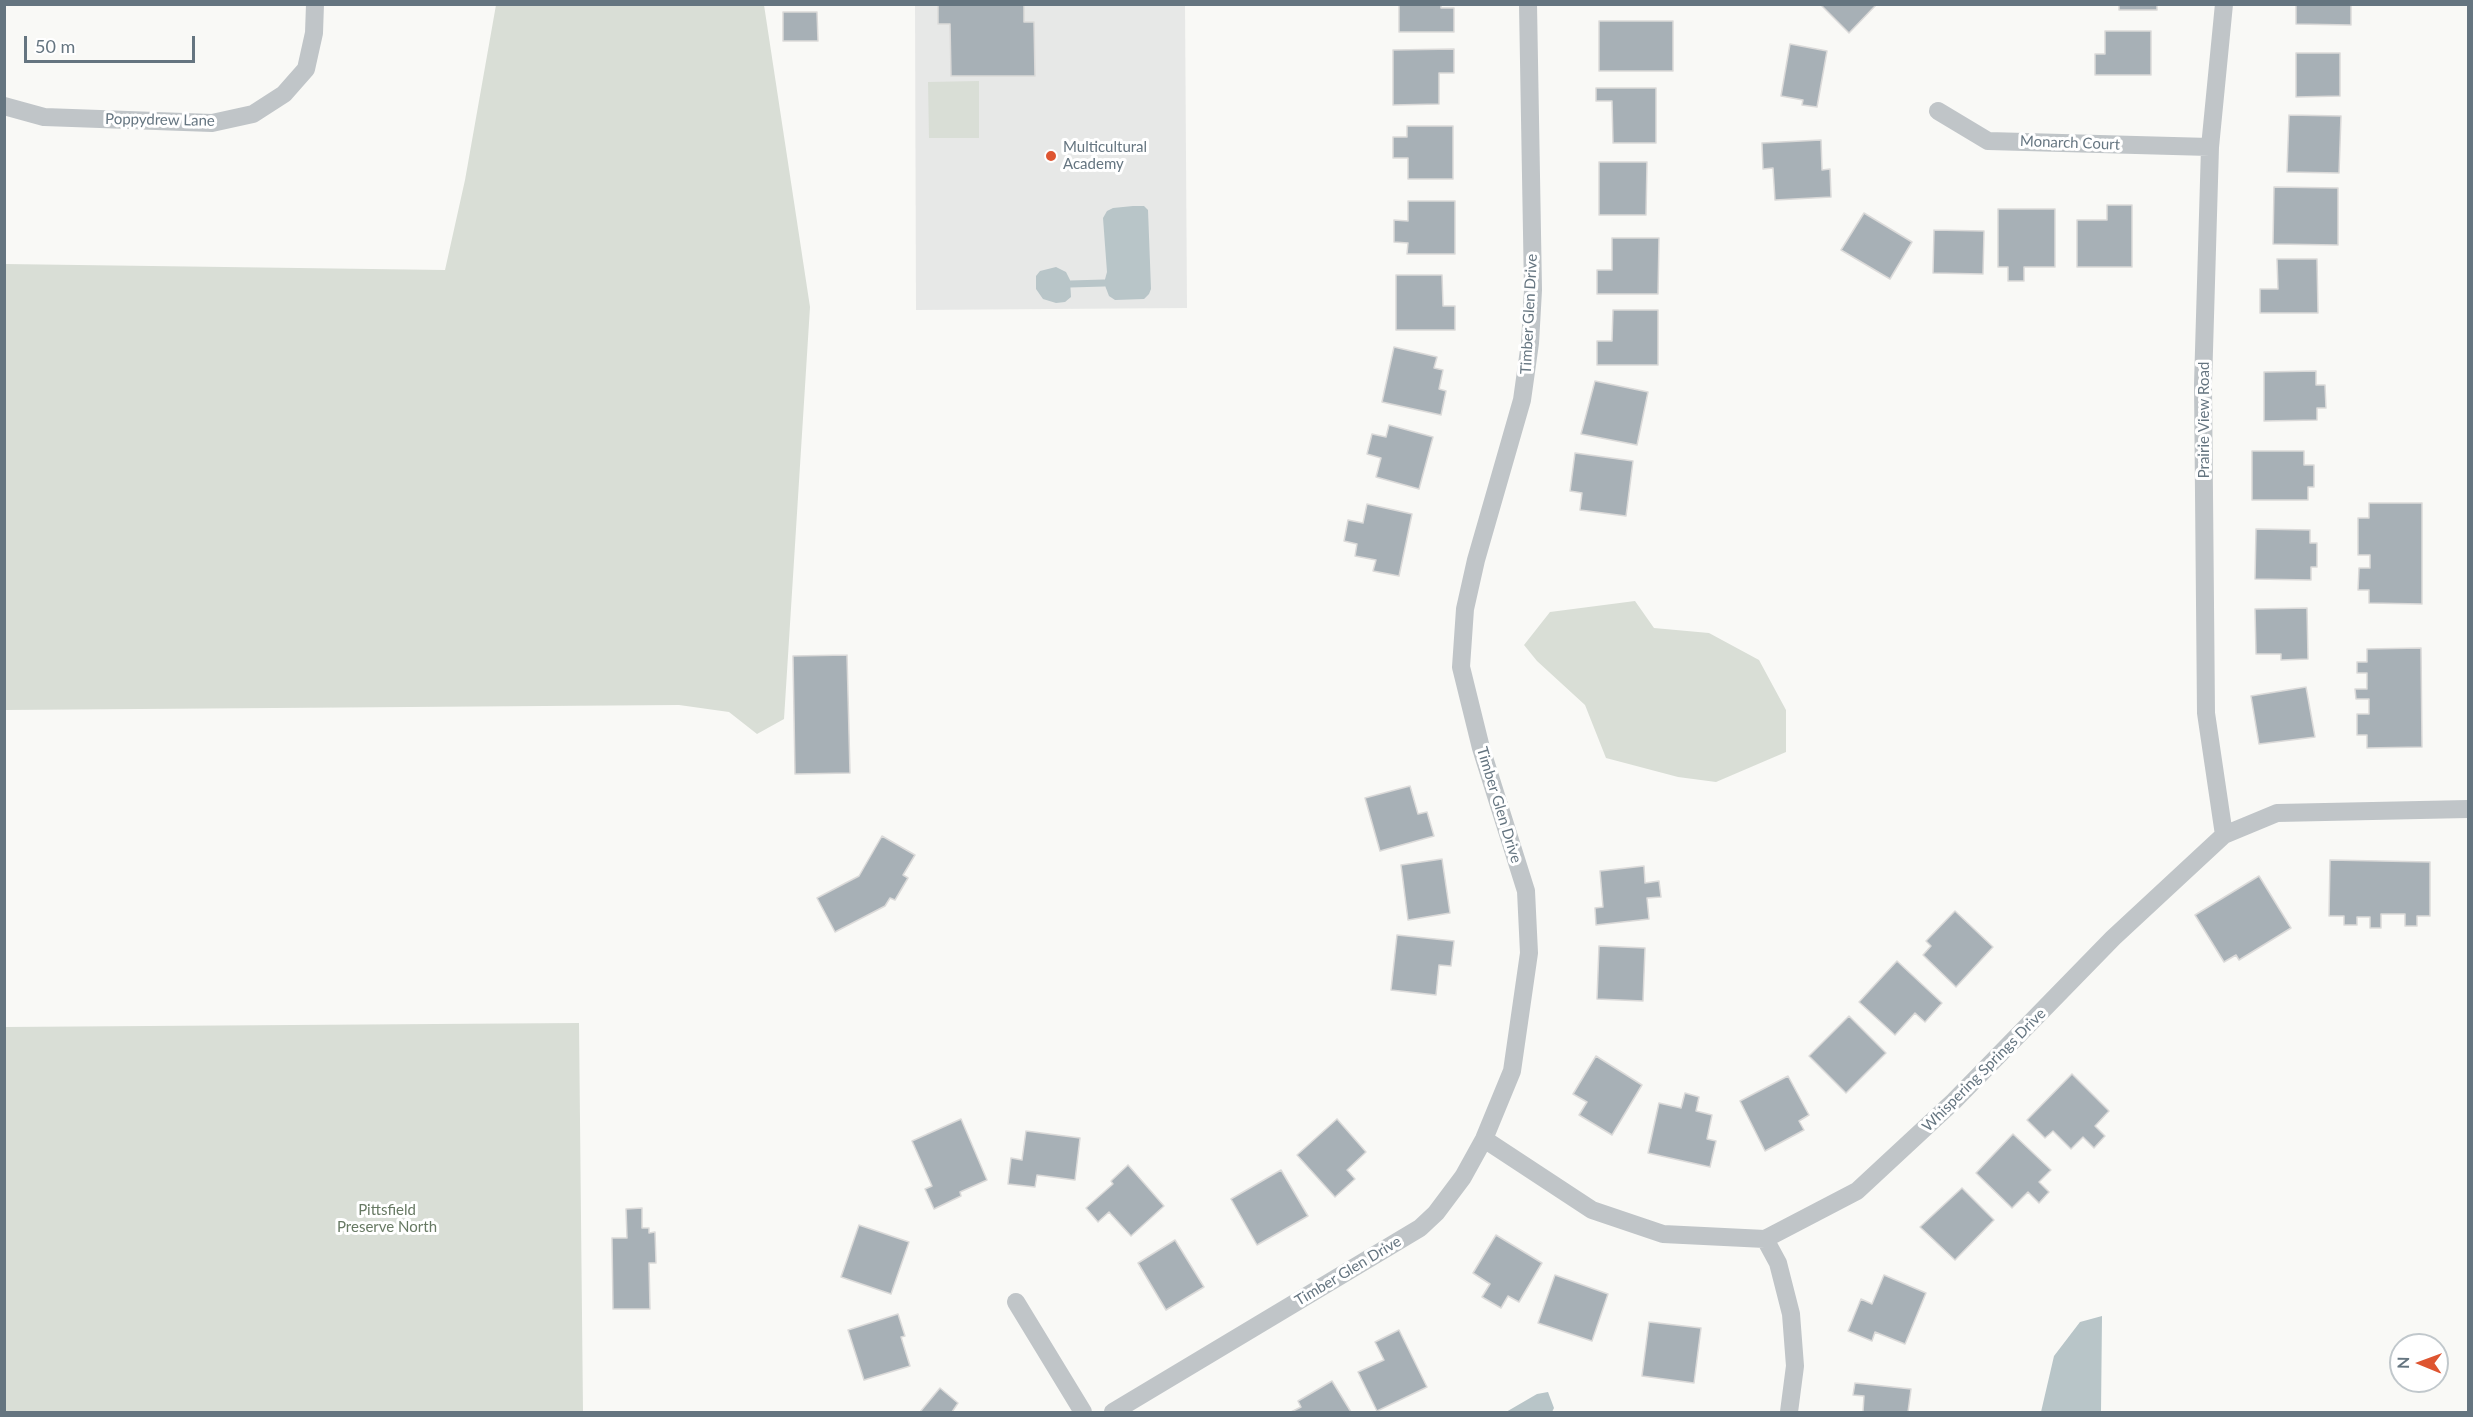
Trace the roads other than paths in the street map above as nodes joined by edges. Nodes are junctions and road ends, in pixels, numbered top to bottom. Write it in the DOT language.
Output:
graph roads {
  1 [pos="315,4"];
  2 [pos="1528,4"];
  3 [pos="2224,4"];
  4 [pos="4,106"];
  5 [pos="1938,111"];
  6 [pos="2210,147"];
  7 [pos="2469,809"];
  8 [pos="2224,835"];
  9 [pos="1484,1139"];
  10 [pos="1765,1239"];
  11 [pos="1017,1302"];
  12 [pos="1083,1413"];
  13 [pos="1113,1413"];
  14 [pos="1790,1413"];
  1 -- 4 [label="street, Poppydrew Lane"];
  2 -- 9 [label="street, Timber Glen Drive"];
  3 -- 6 [label="street, Prairie View Road"];
  5 -- 6 [label="street, Monarch Court"];
  6 -- 8 [label="street, Prairie View Road"];
  7 -- 8 [label="street, Whispering Springs Drive"];
  8 -- 10 [label="street, Whispering Springs Drive"];
  9 -- 10 [label="street"];
  9 -- 13 [label="street, Timber Glen Drive"];
  10 -- 14 [label="street"];
  11 -- 12 [label="street"];
}
